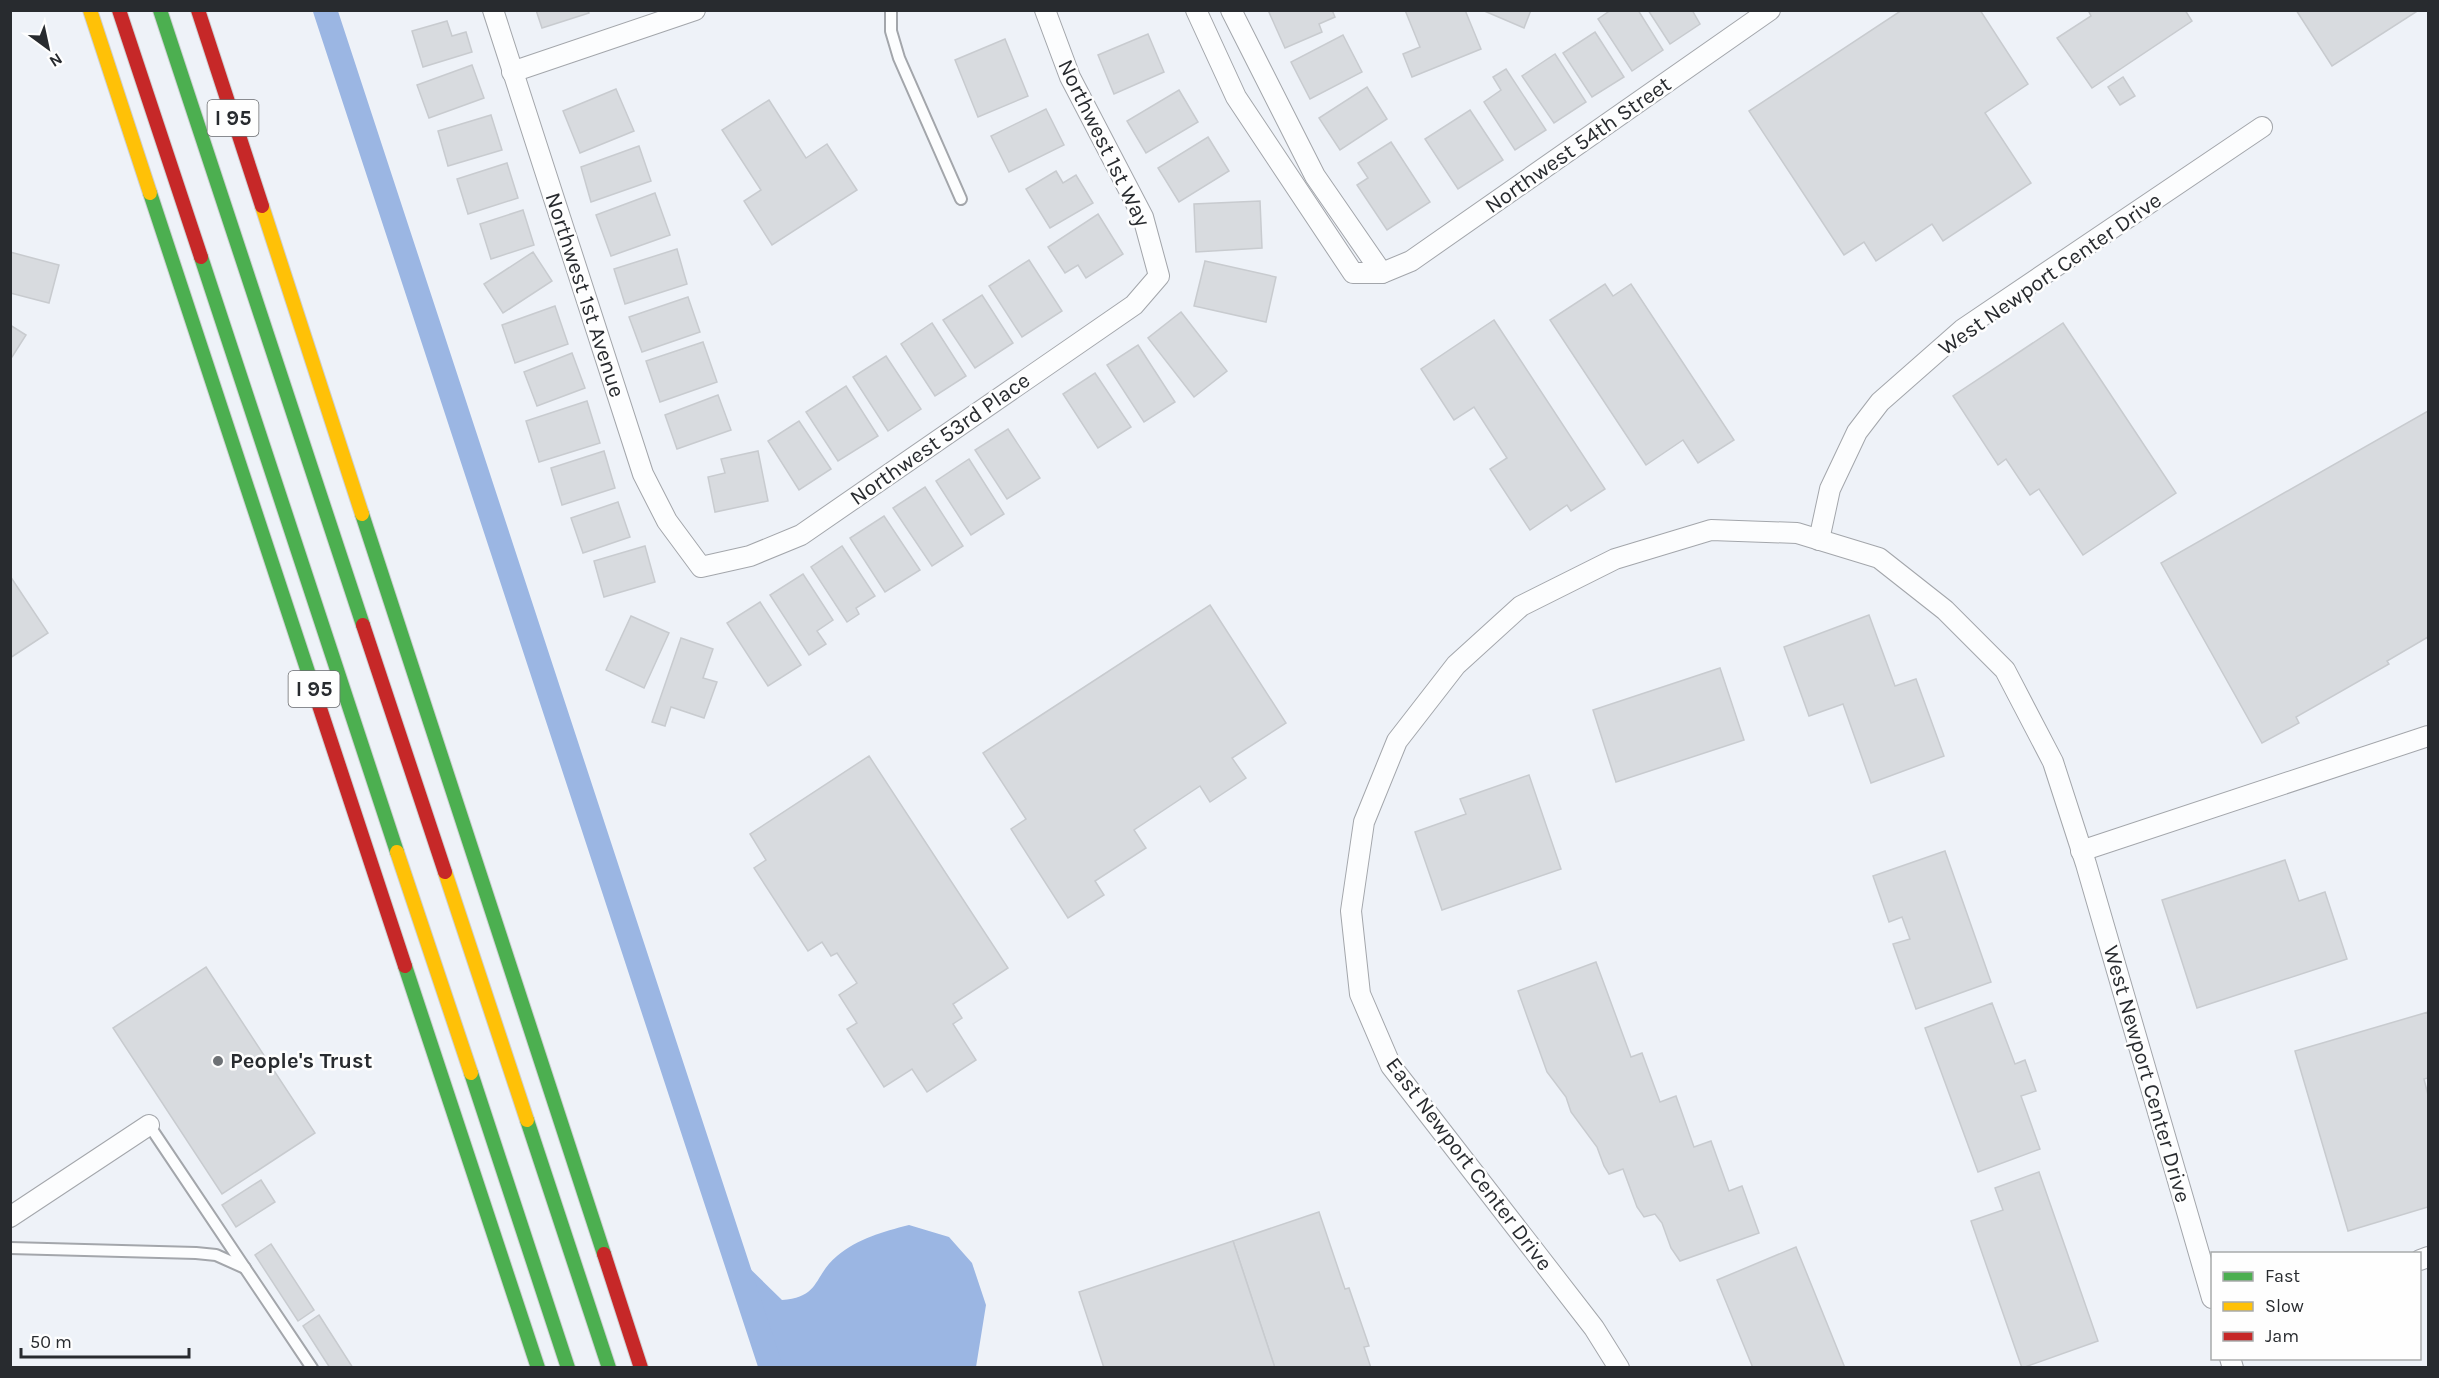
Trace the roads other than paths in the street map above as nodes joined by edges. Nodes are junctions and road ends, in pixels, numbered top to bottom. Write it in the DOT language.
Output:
graph roads {
  1 [pos="90,10"];
  2 [pos="119,10"];
  3 [pos="160,10"];
  4 [pos="198,10"];
  5 [pos="493,10"];
  6 [pos="695,10"];
  7 [pos="891,10"];
  8 [pos="1045,10"];
  9 [pos="1196,10"];
  10 [pos="1231,10"];
  11 [pos="1770,10"];
  12 [pos="512,72"];
  13 [pos="2262,127"];
  14 [pos="961,199"];
  15 [pos="1383,273"];
  16 [pos="1159,276"];
  17 [pos="1819,540"];
  18 [pos="701,567"];
  19 [pos="1521,606"];
  20 [pos="2428,736"];
  21 [pos="2082,850"];
  22 [pos="149,1125"];
  23 [pos="10,1217"];
  24 [pos="10,1248"];
  25 [pos="245,1268"];
  26 [pos="2211,1295"];
  27 [pos="312,1368"];
  28 [pos="538,1368"];
  29 [pos="568,1368"];
  30 [pos="609,1368"];
  31 [pos="641,1368"];
  32 [pos="1619,1368"];
  1 -- 28 [label="highway, I 95"];
  2 -- 29 [label="highway"];
  3 -- 30 [label="highway"];
  4 -- 31 [label="highway, I 95"];
  5 -- 12 [label="street, Northwest 1st Avenue"];
  6 -- 12 [label="street"];
  7 -- 14 [label="lane"];
  8 -- 16 [label="street, Northwest 1st Way"];
  9 -- 15 [label="street"];
  10 -- 15 [label="street"];
  11 -- 15 [label="street, Northwest 54th Street"];
  12 -- 18 [label="street, Northwest 1st Avenue"];
  13 -- 17 [label="street, West Newport Center Drive"];
  16 -- 18 [label="street, Northwest 53rd Place"];
  17 -- 19 [label="street, West Newport Center Drive"];
  17 -- 21 [label="street, West Newport Center Drive"];
  19 -- 32 [label="street, East Newport Center Drive"];
  20 -- 21 [label="street"];
  21 -- 26 [label="street, West Newport Center Drive"];
  22 -- 23 [label="street"];
  22 -- 25 [label="lane"];
  24 -- 25 [label="lane"];
  25 -- 27 [label="lane"];
}
